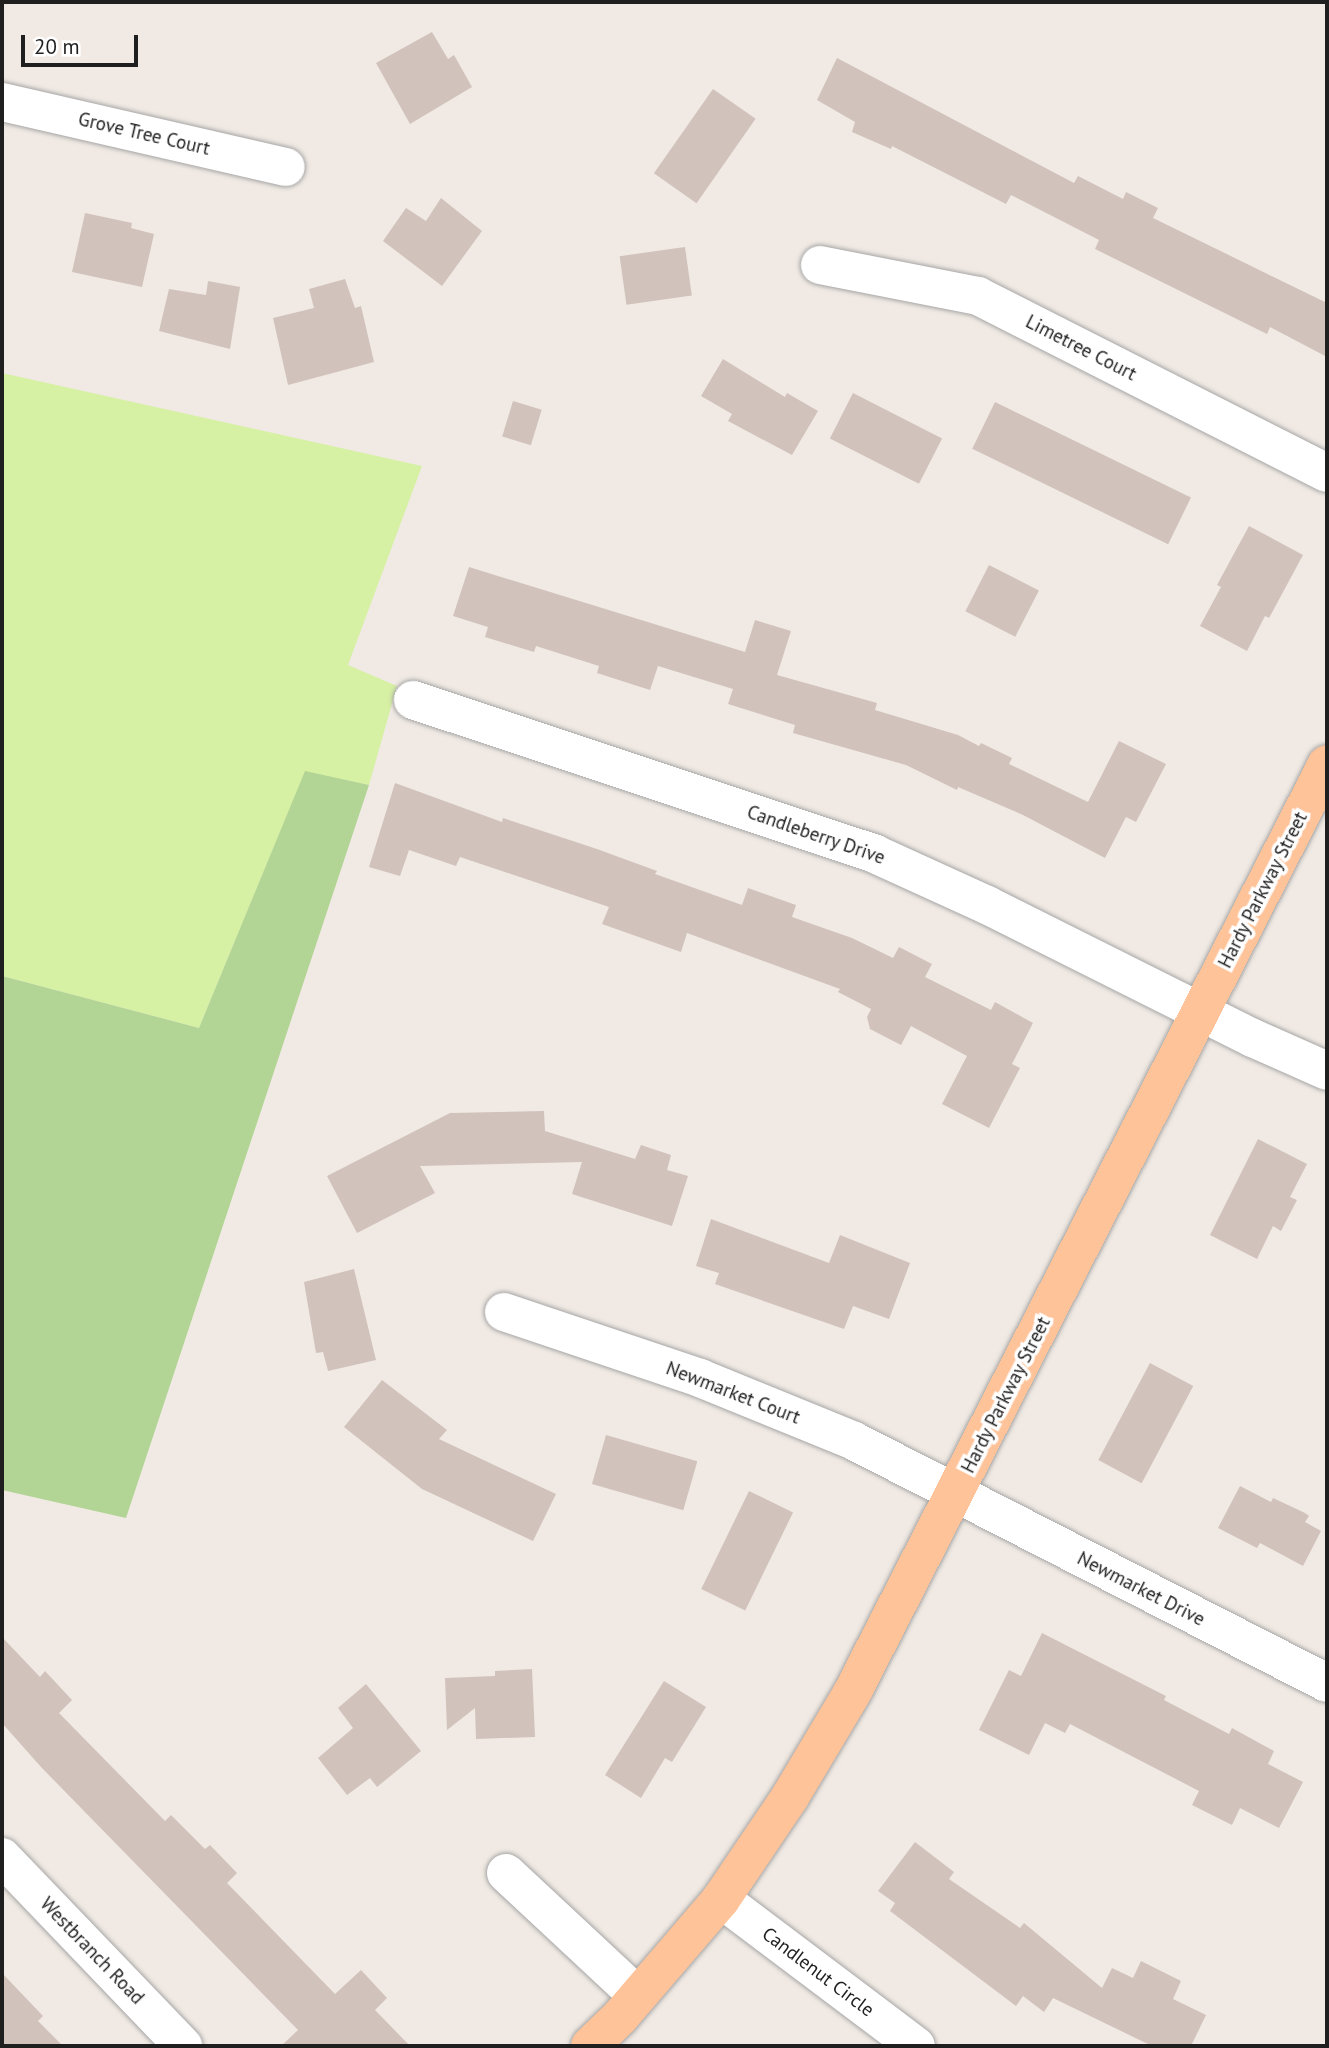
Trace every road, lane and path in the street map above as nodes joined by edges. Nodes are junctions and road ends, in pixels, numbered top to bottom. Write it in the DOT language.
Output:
graph roads {
  1 [pos="2,102"];
  2 [pos="286,167"];
  3 [pos="820,265"];
  4 [pos="1327,473"];
  5 [pos="413,700"];
  6 [pos="1327,764"];
  7 [pos="1201,1013"];
  8 [pos="1327,1071"];
  9 [pos="504,1312"];
  10 [pos="954,1495"];
  11 [pos="1327,1683"];
  12 [pos="2,1857"];
  13 [pos="506,1874"];
  14 [pos="721,1899"];
  15 [pos="638,1996"];
  16 [pos="183,2046"];
  17 [pos="590,2046"];
  18 [pos="916,2046"];
  1 -- 2 [label="street, Grove Tree Court"];
  3 -- 4 [label="street, Limetree Court"];
  5 -- 7 [label="street, Candleberry Drive"];
  6 -- 7 [label="main road, Hardy Parkway Street"];
  7 -- 8 [label="street, Candleberry Drive"];
  7 -- 10 [label="main road, Hardy Parkway Street"];
  9 -- 10 [label="street, Newmarket Court"];
  10 -- 11 [label="street, Newmarket Drive"];
  10 -- 14 [label="main road, Hardy Parkway Street"];
  12 -- 16 [label="street, Westbranch Road"];
  13 -- 15 [label="street"];
  14 -- 15 [label="main road, Hardy Parkway Street"];
  14 -- 18 [label="street, Candlenut Circle"];
  15 -- 17 [label="main road, Hardy Parkway Street"];
}
